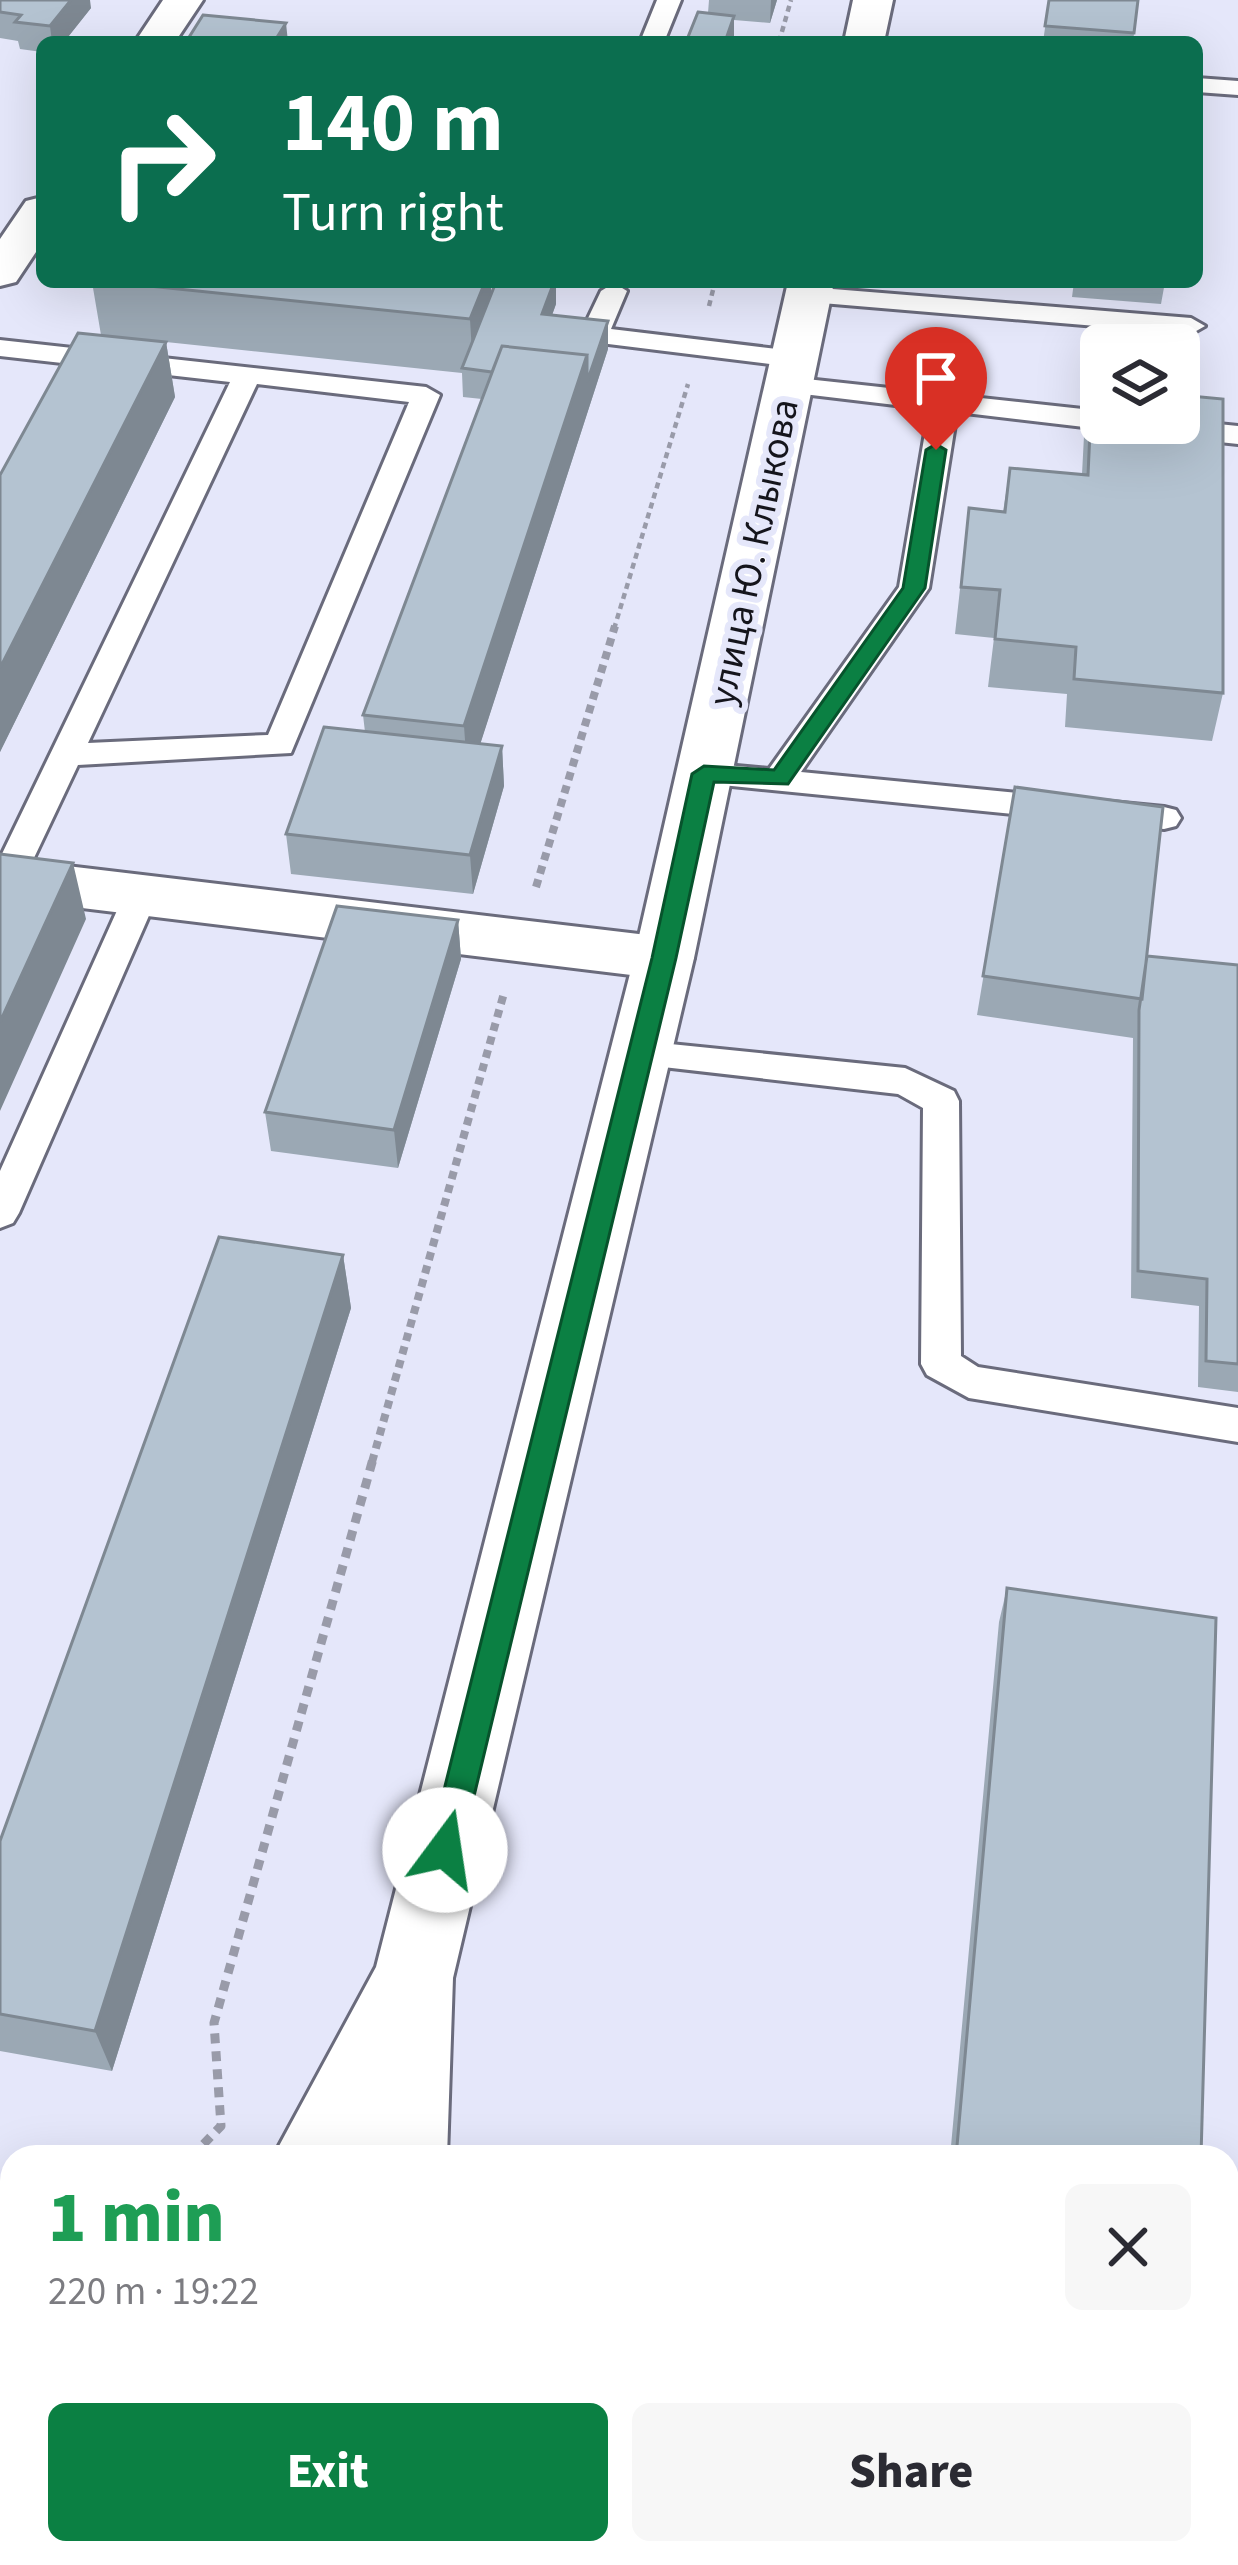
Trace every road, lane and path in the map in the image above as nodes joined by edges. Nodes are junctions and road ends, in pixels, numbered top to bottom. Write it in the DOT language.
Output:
graph roads {
  1 [pos="183,0"];
  2 [pos="668,0"];
  3 [pos="790,0"];
  4 [pos="873,0"];
  5 [pos="158,36"];
  6 [pos="654,36"];
  7 [pos="780,36"];
  8 [pos="865,36"];
  9 [pos="1203,86"];
  10 [pos="1238,88"];
  11 [pos="36,219"];
  12 [pos="0,272"];
  13 [pos="713,288"];
  14 [pos="810,288"];
  15 [pos="614,291"];
  16 [pos="1171,324"];
  17 [pos="698,347"];
  18 [pos="0,348"];
  19 [pos="791,372"];
  20 [pos="247,375"];
  21 [pos="944,404"];
  22 [pos="1080,418"];
  23 [pos="1200,431"];
  24 [pos="1238,435"];
  25 [pos="66,754"];
  26 [pos="704,774"];
  27 [pos="780,778"];
  28 [pos="1164,818"];
  29 [pos="4,879"];
  30 [pos="141,895"];
  31 [pos="519,941"];
  32 [pos="664,958"];
  33 [pos="641,1054"];
  34 [pos="0,1213"];
  35 [pos="1238,1424"];
  36 [pos="413,1978"];
  37 [pos="203,2145"];
  38 [pos="322,2145"];
  39 [pos="406,2145"];
  1 -- 5 [label="main road"];
  2 -- 6 [label="lane"];
  3 -- 7 [label="path"];
  4 -- 8 [label="main road"];
  9 -- 10 [label="lane"];
  11 -- 12 [label="main road"];
  13 -- 17 [label="path"];
  14 -- 16 [label="lane"];
  14 -- 19 [label="main road, улица Ю. Клыкова"];
  15 -- 17 [label="lane"];
  17 -- 19 [label="lane"];
  17 -- 31 [label="path"];
  18 -- 20 [label="lane"];
  19 -- 21 [label="lane"];
  19 -- 26 [label="main road, улица Ю. Клыкова"];
  20 -- 25 [label="lane"];
  20 -- 25 [label="lane"];
  21 -- 22 [label="lane"];
  21 -- 27 [label="lane"];
  23 -- 24 [label="lane"];
  25 -- 29 [label="lane"];
  26 -- 27 [label="lane"];
  26 -- 32 [label="main road, улица Ю. Клыкова"];
  27 -- 28 [label="lane"];
  29 -- 30 [label="main road"];
  30 -- 31 [label="main road"];
  30 -- 34 [label="lane"];
  31 -- 32 [label="main road"];
  31 -- 37 [label="path"];
  32 -- 33 [label="main road, улица Ю. Клыкова"];
  33 -- 35 [label="lane"];
  33 -- 36 [label="main road, улица Ю. Клыкова"];
  36 -- 38 [label="main road"];
  36 -- 39 [label="main road, улица Ю. Клыкова"];
}
